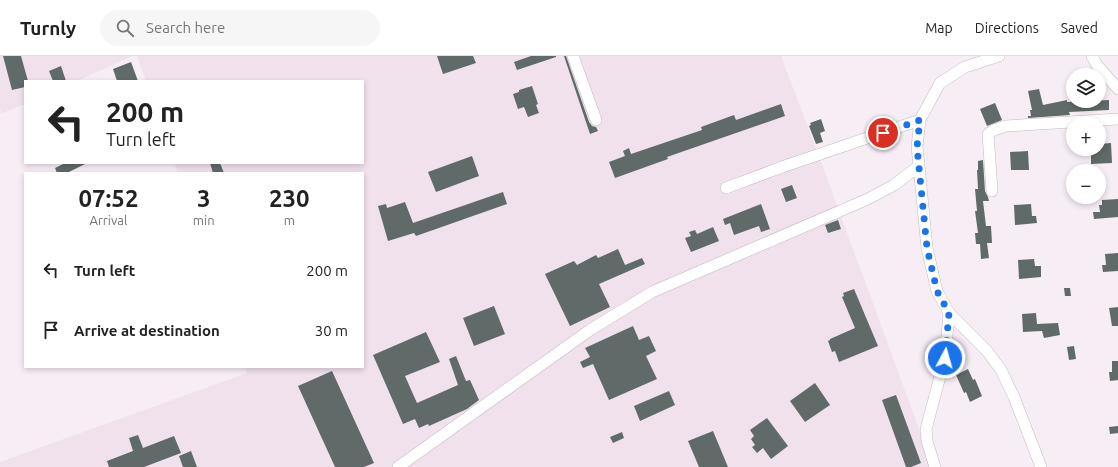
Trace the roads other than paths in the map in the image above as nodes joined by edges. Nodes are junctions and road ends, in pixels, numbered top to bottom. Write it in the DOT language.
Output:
graph roads {
  1 [pos="573,56"];
  2 [pos="999,56"];
  3 [pos="1092,56"];
  4 [pos="1118,89"];
  5 [pos="1118,119"];
  6 [pos="596,120"];
  7 [pos="920,120"];
  8 [pos="919,166"];
  9 [pos="726,188"];
  10 [pos="992,192"];
  11 [pos="949,313"];
  12 [pos="398,467"];
  13 [pos="935,467"];
  14 [pos="1041,467"];
  1 -- 6 [label="street"];
  2 -- 7 [label="street"];
  3 -- 4 [label="street"];
  5 -- 10 [label="street"];
  7 -- 8 [label="street"];
  7 -- 9 [label="street"];
  8 -- 11 [label="street"];
  8 -- 12 [label="street"];
  11 -- 13 [label="street"];
  11 -- 14 [label="street"];
}
